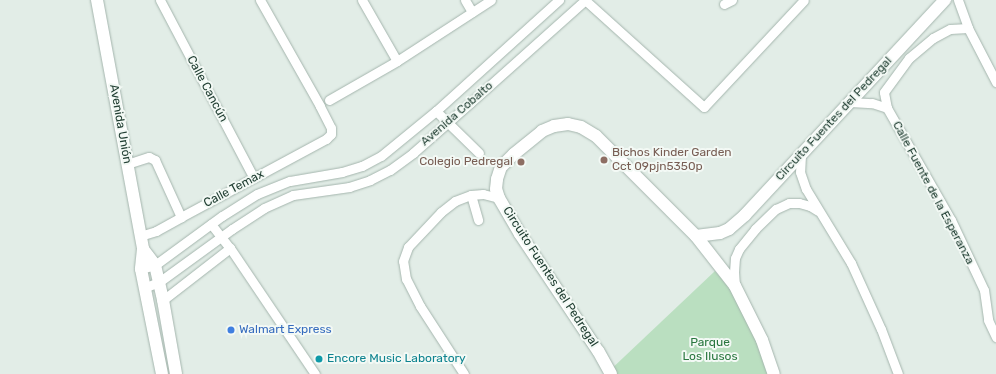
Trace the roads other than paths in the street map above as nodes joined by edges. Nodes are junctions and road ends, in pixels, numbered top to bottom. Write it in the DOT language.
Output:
graph roads {
  1 [pos="97,0"];
  2 [pos="160,0"];
  3 [pos="260,0"];
  4 [pos="362,0"];
  5 [pos="466,0"];
  6 [pos="491,0"];
  7 [pos="560,0"];
  8 [pos="585,0"];
  9 [pos="804,0"];
  10 [pos="944,0"];
  11 [pos="958,0"];
  12 [pos="472,12"];
  13 [pos="968,28"];
  14 [pos="397,61"];
  15 [pos="996,82"];
  16 [pos="329,100"];
  17 [pos="850,102"];
  18 [pos="887,108"];
  19 [pos="436,111"];
  20 [pos="448,123"];
  21 [pos="479,153"];
  22 [pos="801,155"];
  23 [pos="127,164"];
  24 [pos="254,178"];
  25 [pos="471,195"];
  26 [pos="499,198"];
  27 [pos="820,212"];
  28 [pos="181,217"];
  29 [pos="478,220"];
  30 [pos="211,224"];
  31 [pos="140,236"];
  32 [pos="222,236"];
  33 [pos="696,236"];
  34 [pos="230,248"];
  35 [pos="143,249"];
  36 [pos="155,266"];
  37 [pos="141,269"];
  38 [pos="159,282"];
  39 [pos="146,286"];
  40 [pos="735,286"];
  41 [pos="163,300"];
  42 [pos="992,321"];
  43 [pos="996,337"];
  44 [pos="162,374"];
  45 [pos="176,374"];
  46 [pos="315,374"];
  47 [pos="464,374"];
  48 [pos="611,374"];
  49 [pos="774,374"];
  50 [pos="898,374"];
  1 -- 23 [label="street, Avenida Unión"];
  2 -- 24 [label="street, Calle Cancún"];
  3 -- 24 [label="street, Calle Temax"];
  4 -- 14 [label="street"];
  5 -- 12 [label="street"];
  6 -- 12 [label="street"];
  7 -- 19 [label="street, Avenida Cobalto"];
  8 -- 9 [label="street"];
  8 -- 20 [label="street, Avenida Cobalto"];
  10 -- 17 [label="street, Circuito Fuentes del Pedregal"];
  11 -- 13 [label="street"];
  12 -- 14 [label="street"];
  13 -- 15 [label="street"];
  13 -- 18 [label="street"];
  14 -- 16 [label="street"];
  17 -- 18 [label="street, Calle Fuente de la Esperanza"];
  17 -- 22 [label="street, Circuito Fuentes del Pedregal"];
  18 -- 42 [label="street, Calle Fuente de la Esperanza"];
  19 -- 20 [label="street"];
  19 -- 30 [label="street, Avenida Cobalto"];
  20 -- 21 [label="street"];
  20 -- 32 [label="street, Avenida Cobalto"];
  22 -- 27 [label="street"];
  22 -- 33 [label="street, Circuito Fuentes del Pedregal"];
  23 -- 28 [label="street"];
  23 -- 31 [label="street, Avenida Unión"];
  24 -- 28 [label="street, Calle Temax"];
  25 -- 26 [label="street"];
  25 -- 29 [label="street"];
  25 -- 47 [label="street"];
  26 -- 33 [label="street, Circuito Fuentes del Pedregal"];
  26 -- 48 [label="street, Circuito Fuentes del Pedregal"];
  27 -- 40 [label="street"];
  27 -- 50 [label="street"];
  28 -- 31 [label="street, Calle Temax"];
  30 -- 32 [label="street"];
  30 -- 36 [label="street, Avenida Cobalto"];
  31 -- 35 [label="street, Avenida Unión"];
  32 -- 34 [label="street"];
  32 -- 38 [label="street, Avenida Cobalto"];
  33 -- 40 [label="street, Circuito Fuentes del Pedregal"];
  34 -- 41 [label="street"];
  34 -- 46 [label="street"];
  35 -- 36 [label="street, Avenida Unión"];
  35 -- 37 [label="street, Avenida Unión"];
  36 -- 37 [label="street, Avenida Cobalto"];
  36 -- 38 [label="street, Avenida Unión"];
  37 -- 39 [label="street, Avenida Unión"];
  38 -- 39 [label="street, Avenida Cobalto"];
  38 -- 41 [label="street, Avenida Unión"];
  39 -- 44 [label="street, Avenida Unión"];
  40 -- 49 [label="street, Circuito Fuentes del Pedregal"];
  41 -- 45 [label="street, Avenida Unión"];
  42 -- 43 [label="street, Calle Fuente de la Esperanza"];
}
